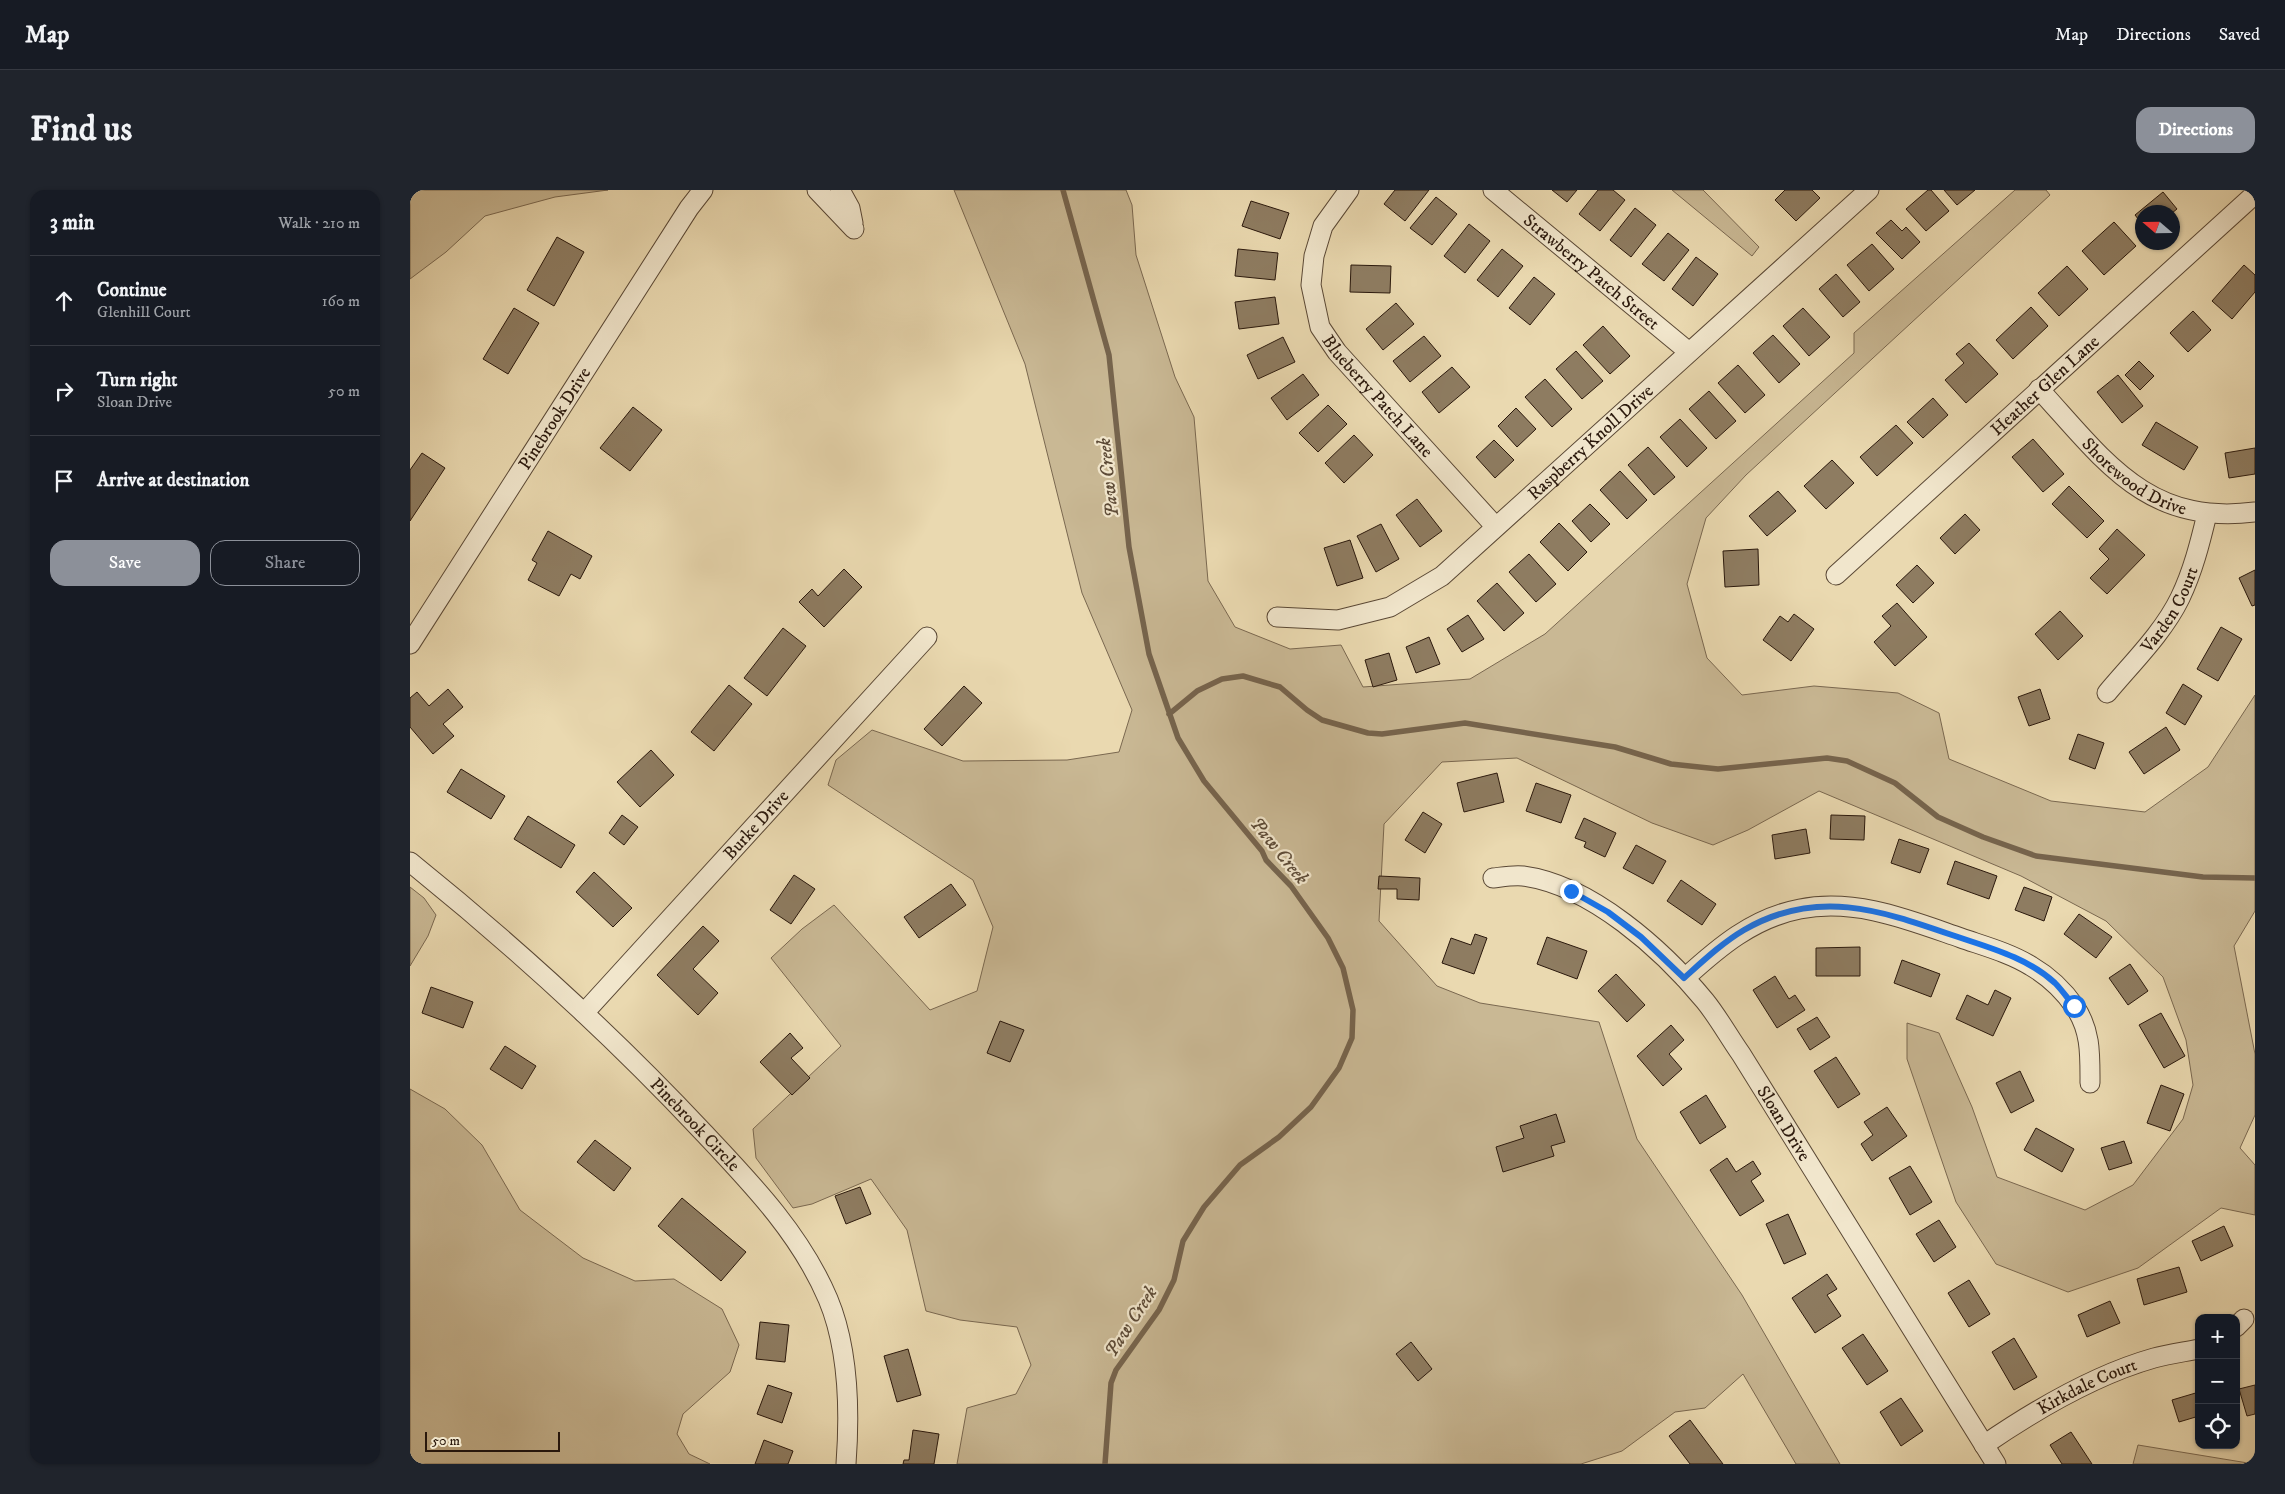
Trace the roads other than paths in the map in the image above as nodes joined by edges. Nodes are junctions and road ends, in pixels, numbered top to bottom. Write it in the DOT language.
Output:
graph roads {
  1 [pos="817,190"];
  2 [pos="840,190"];
  3 [pos="1349,190"];
  4 [pos="1493,190"];
  5 [pos="1868,190"];
  6 [pos="704,192"];
  7 [pos="2255,194"];
  8 [pos="1688,352"];
  9 [pos="2039,390"];
  10 [pos="2255,512"];
  11 [pos="2207,514"];
  12 [pos="1495,526"];
  13 [pos="1836,576"];
  14 [pos="1277,617"];
  15 [pos="926,637"];
  16 [pos="410,644"];
  17 [pos="2107,692"];
  18 [pos="410,862"];
  19 [pos="1492,878"];
  20 [pos="1684,978"];
  21 [pos="584,1013"];
  22 [pos="2090,1083"];
  23 [pos="2195,1351"];
  24 [pos="1984,1445"];
  25 [pos="846,1464"];
  26 [pos="1996,1464"];
  1 -- 2 [label="street"];
  3 -- 12 [label="street, Blueberry Patch Lane"];
  4 -- 8 [label="street, Strawberry Patch Street"];
  5 -- 8 [label="street, Raspberry Knoll Drive"];
  6 -- 16 [label="street, Pinebrook Drive"];
  7 -- 9 [label="street, Heather Glen Lane"];
  8 -- 12 [label="street, Raspberry Knoll Drive"];
  9 -- 11 [label="street, Shorewood Drive"];
  9 -- 13 [label="street, Heather Glen Lane"];
  10 -- 11 [label="street, Shorewood Drive"];
  11 -- 17 [label="street, Varden Court"];
  12 -- 14 [label="street, Raspberry Knoll Drive"];
  15 -- 21 [label="street, Burke Drive"];
  18 -- 21 [label="street, Pinebrook Circle"];
  19 -- 20 [label="street, Sloan Drive"];
  20 -- 22 [label="street"];
  20 -- 24 [label="street, Sloan Drive"];
  21 -- 25 [label="street, Pinebrook Circle"];
  23 -- 24 [label="street, Kirkdale Court"];
  24 -- 26 [label="street, Sloan Drive"];
}
